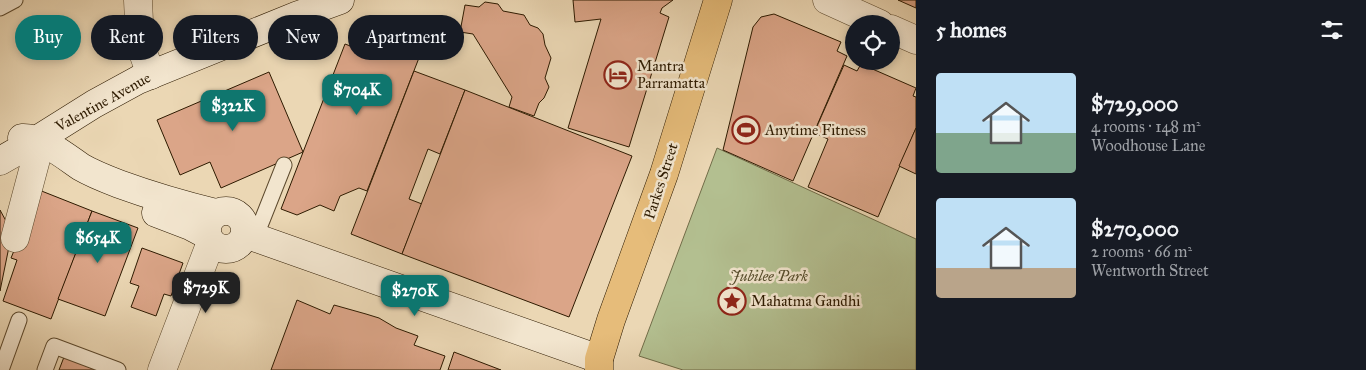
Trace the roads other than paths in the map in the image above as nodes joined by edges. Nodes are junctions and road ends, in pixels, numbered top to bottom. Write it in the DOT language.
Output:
graph roads {
  1 [pos="15,0"];
  2 [pos="138,0"];
  3 [pos="340,0"];
  4 [pos="718,0"];
  5 [pos="827,0"];
  6 [pos="0,8"];
  7 [pos="860,15"];
  8 [pos="900,33"];
  9 [pos="916,40"];
  10 [pos="151,75"];
  11 [pos="76,114"];
  12 [pos="36,150"];
  13 [pos="2,155"];
  14 [pos="65,155"];
  15 [pos="284,165"];
  16 [pos="227,235"];
  17 [pos="15,238"];
  18 [pos="19,320"];
  19 [pos="597,366"];
  20 [pos="1,370"];
  21 [pos="45,370"];
  22 [pos="95,370"];
  23 [pos="110,370"];
  24 [pos="118,370"];
  25 [pos="162,370"];
  26 [pos="178,370"];
  1 -- 6 [label="lane"];
  2 -- 10 [label="street"];
  3 -- 10 [label="street, Valentine Avenue"];
  4 -- 19 [label="main road, Parkes Street"];
  5 -- 7 [label="street"];
  8 -- 9 [label="street"];
  10 -- 11 [label="street, Valentine Avenue"];
  11 -- 12 [label="street, Valentine Avenue"];
  11 -- 14 [label="street"];
  12 -- 13 [label="street"];
  12 -- 14 [label="street"];
  12 -- 16 [label="street"];
  12 -- 17 [label="street"];
  14 -- 16 [label="street"];
  15 -- 16 [label="lane"];
  16 -- 19 [label="street"];
  16 -- 25 [label="street"];
  16 -- 26 [label="street"];
  18 -- 20 [label="lane"];
  21 -- 24 [label="lane"];
  22 -- 23 [label="lane"];
}
